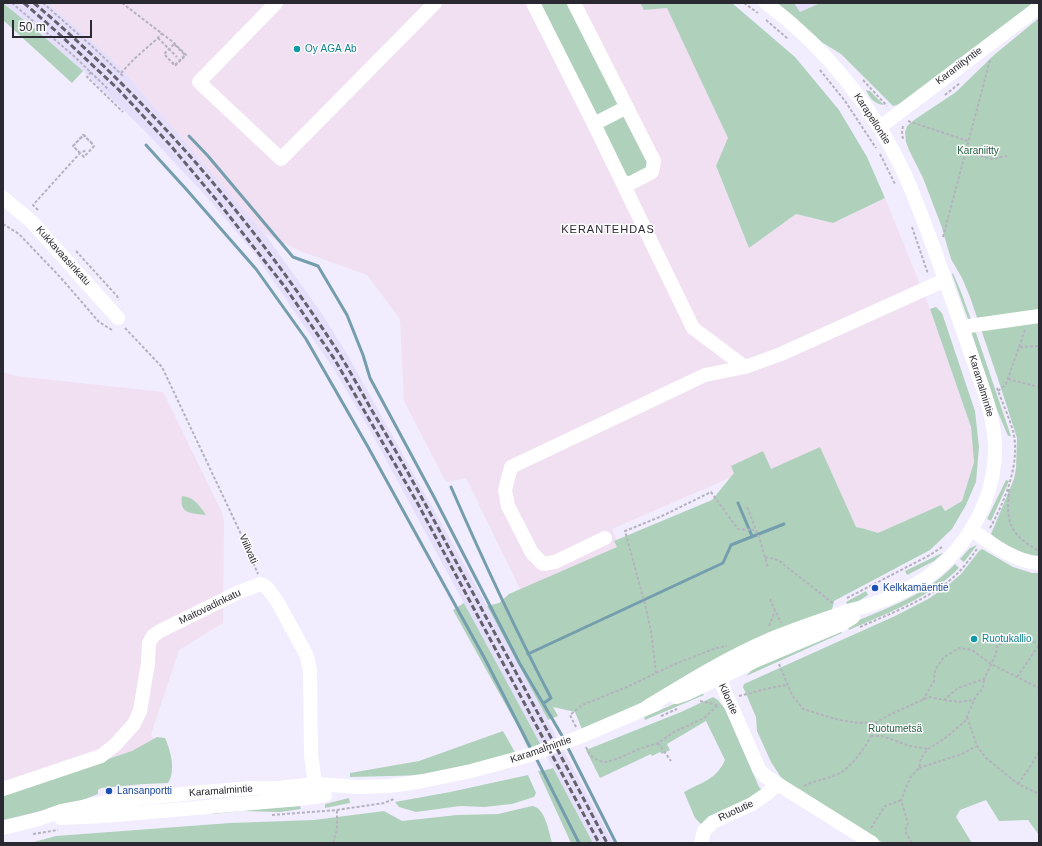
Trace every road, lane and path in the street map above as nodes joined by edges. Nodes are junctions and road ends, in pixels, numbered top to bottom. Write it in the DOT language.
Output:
graph roads {
  1 [pos="12,3"];
  2 [pos="43,3"];
  3 [pos="122,3"];
  4 [pos="276,3"];
  5 [pos="435,3"];
  6 [pos="533,3"];
  7 [pos="574,3"];
  8 [pos="766,3"];
  9 [pos="1039,7"];
  10 [pos="162,33"];
  11 [pos="158,38"];
  12 [pos="992,54"];
  13 [pos="178,56"];
  14 [pos="172,62"];
  15 [pos="91,72"];
  16 [pos="120,73"];
  17 [pos="123,76"];
  18 [pos="862,79"];
  19 [pos="110,90"];
  20 [pos="627,107"];
  21 [pos="123,112"];
  22 [pos="901,118"];
  23 [pos="594,124"];
  24 [pos="880,127"];
  25 [pos="968,141"];
  26 [pos="93,144"];
  27 [pos="87,150"];
  28 [pos="966,151"];
  29 [pos="80,153"];
  30 [pos="879,153"];
  31 [pos="1007,156"];
  32 [pos="622,181"];
  33 [pos="896,188"];
  34 [pos="3,198"];
  35 [pos="33,204"];
  36 [pos="910,223"];
  37 [pos="3,224"];
  38 [pos="942,238"];
  39 [pos="938,262"];
  40 [pos="939,282"];
  41 [pos="1039,316"];
  42 [pos="1024,319"];
  43 [pos="117,326"];
  44 [pos="962,328"];
  45 [pos="126,330"];
  46 [pos="1039,346"];
  47 [pos="1020,347"];
  48 [pos="745,367"];
  49 [pos="1008,379"];
  50 [pos="995,384"];
  51 [pos="1039,387"];
  52 [pos="998,391"];
  53 [pos="1008,487"];
  54 [pos="747,507"];
  55 [pos="754,530"];
  56 [pos="972,530"];
  57 [pos="606,538"];
  58 [pos="984,539"];
  59 [pos="945,543"];
  60 [pos="1039,551"];
  61 [pos="765,557"];
  62 [pos="1039,564"];
  63 [pos="768,568"];
  64 [pos="260,584"];
  65 [pos="770,599"];
  66 [pos="843,600"];
  67 [pos="837,603"];
  68 [pos="874,604"];
  69 [pos="786,633"];
  70 [pos="730,645"];
  71 [pos="1039,645"];
  72 [pos="719,664"];
  73 [pos="779,664"];
  74 [pos="991,664"];
  75 [pos="656,673"];
  76 [pos="724,676"];
  77 [pos="1016,677"];
  78 [pos="984,679"];
  79 [pos="788,685"];
  80 [pos="1039,688"];
  81 [pos="738,697"];
  82 [pos="702,698"];
  83 [pos="922,700"];
  84 [pos="944,700"];
  85 [pos="975,700"];
  86 [pos="722,702"];
  87 [pos="718,705"];
  88 [pos="647,707"];
  89 [pos="682,707"];
  90 [pos="722,707"];
  91 [pos="661,716"];
  92 [pos="967,717"];
  93 [pos="877,722"];
  94 [pos="578,732"];
  95 [pos="871,736"];
  96 [pos="658,743"];
  97 [pos="586,746"];
  98 [pos="977,746"];
  99 [pos="928,749"];
  100 [pos="1039,752"];
  101 [pos="671,760"];
  102 [pos="919,768"];
  103 [pos="777,783"];
  104 [pos="1018,784"];
  105 [pos="3,788"];
  106 [pos="316,791"];
  107 [pos="791,793"];
  108 [pos="1039,794"];
  109 [pos="901,800"];
  110 [pos="337,810"];
  111 [pos="3,828"];
  112 [pos="869,841"];
  113 [pos="333,843"];
  114 [pos="701,843"];
  115 [pos="912,843"];
  1 -- 15 [label="path"];
  2 -- 16 [label="path"];
  3 -- 10 [label="path"];
  4 -- 5 [label="street"];
  6 -- 23 [label="street"];
  7 -- 20 [label="street"];
  8 -- 24 [label="street, Karapellontie"];
  9 -- 22 [label="street, Karaniityntie"];
  10 -- 11 [label="path"];
  10 -- 14 [label="path"];
  11 -- 13 [label="path"];
  11 -- 16 [label="path"];
  12 -- 25 [label="path"];
  15 -- 19 [label="path"];
  15 -- 21 [label="path"];
  16 -- 17 [label="path"];
  18 -- 22 [label="path"];
  20 -- 23 [label="street"];
  20 -- 32 [label="street"];
  22 -- 24 [label="street, Karaniityntie"];
  22 -- 25 [label="path"];
  23 -- 32 [label="street"];
  24 -- 39 [label="street, Karapellontie"];
  25 -- 28 [label="path"];
  26 -- 29 [label="path"];
  27 -- 29 [label="path"];
  28 -- 31 [label="path"];
  28 -- 38 [label="path"];
  29 -- 35 [label="path"];
  30 -- 33 [label="path"];
  32 -- 48 [label="street"];
  34 -- 43 [label="street, Kukkavaasinkatu"];
  36 -- 40 [label="path"];
  37 -- 43 [label="path"];
  39 -- 40 [label="street, Karamalmintie"];
  40 -- 44 [label="street, Karamalmintie"];
  40 -- 48 [label="street"];
  41 -- 42 [label="street"];
  42 -- 44 [label="street"];
  42 -- 47 [label="path"];
  43 -- 45 [label="path, Viilivati"];
  43 -- 45 [label="path"];
  44 -- 56 [label="street, Karamalmintie"];
  45 -- 64 [label="path, Viilivati"];
  46 -- 47 [label="path"];
  47 -- 49 [label="path"];
  48 -- 57 [label="street"];
  49 -- 51 [label="path"];
  49 -- 52 [label="path"];
  50 -- 52 [label="path"];
  52 -- 53 [label="path"];
  53 -- 58 [label="path"];
  53 -- 60 [label="path"];
  54 -- 55 [label="path"];
  55 -- 61 [label="path"];
  55 -- 75 [label="path"];
  56 -- 58 [label="street"];
  56 -- 68 [label="street, Karamalmintie"];
  58 -- 62 [label="street"];
  59 -- 66 [label="path"];
  61 -- 63 [label="path"];
  61 -- 67 [label="path"];
  64 -- 105 [label="street, Maitovadinkatu"];
  64 -- 106 [label="street"];
  65 -- 69 [label="path"];
  68 -- 69 [label="street, Karamalmintie"];
  68 -- 76 [label="street, Karamalmintie"];
  69 -- 72 [label="street, Karamalmintie"];
  70 -- 75 [label="path"];
  71 -- 74 [label="path"];
  71 -- 77 [label="path"];
  72 -- 76 [label="street, Kilontie"];
  72 -- 88 [label="street, Karamalmintie"];
  73 -- 79 [label="path"];
  74 -- 77 [label="path"];
  74 -- 78 [label="path"];
  74 -- 83 [label="path"];
  75 -- 94 [label="path"];
  76 -- 81 [label="street, Kilontie"];
  76 -- 88 [label="street, Karamalmintie"];
  76 -- 103 [label="street, Kilontie"];
  77 -- 80 [label="path"];
  78 -- 84 [label="path"];
  78 -- 85 [label="path"];
  79 -- 81 [label="path"];
  79 -- 93 [label="path"];
  81 -- 103 [label="street, Kilontie"];
  82 -- 87 [label="path"];
  83 -- 84 [label="path"];
  83 -- 93 [label="path"];
  84 -- 85 [label="path"];
  85 -- 92 [label="path"];
  86 -- 87 [label="path"];
  87 -- 90 [label="path"];
  87 -- 96 [label="path"];
  88 -- 106 [label="street, Karamalmintie"];
  89 -- 91 [label="path"];
  92 -- 98 [label="path"];
  92 -- 99 [label="path"];
  93 -- 95 [label="path"];
  95 -- 99 [label="path"];
  95 -- 107 [label="path"];
  96 -- 97 [label="path"];
  96 -- 101 [label="path"];
  98 -- 102 [label="path"];
  98 -- 104 [label="path"];
  99 -- 102 [label="path"];
  100 -- 104 [label="path"];
  102 -- 109 [label="path"];
  103 -- 107 [label="street, Kilontie"];
  103 -- 114 [label="street, Ruotutie"];
  104 -- 108 [label="path"];
  106 -- 111 [label="street, Karamalmintie"];
  107 -- 112 [label="street, Kilontie"];
  109 -- 112 [label="path"];
  109 -- 115 [label="path"];
  110 -- 113 [label="path"];
}
